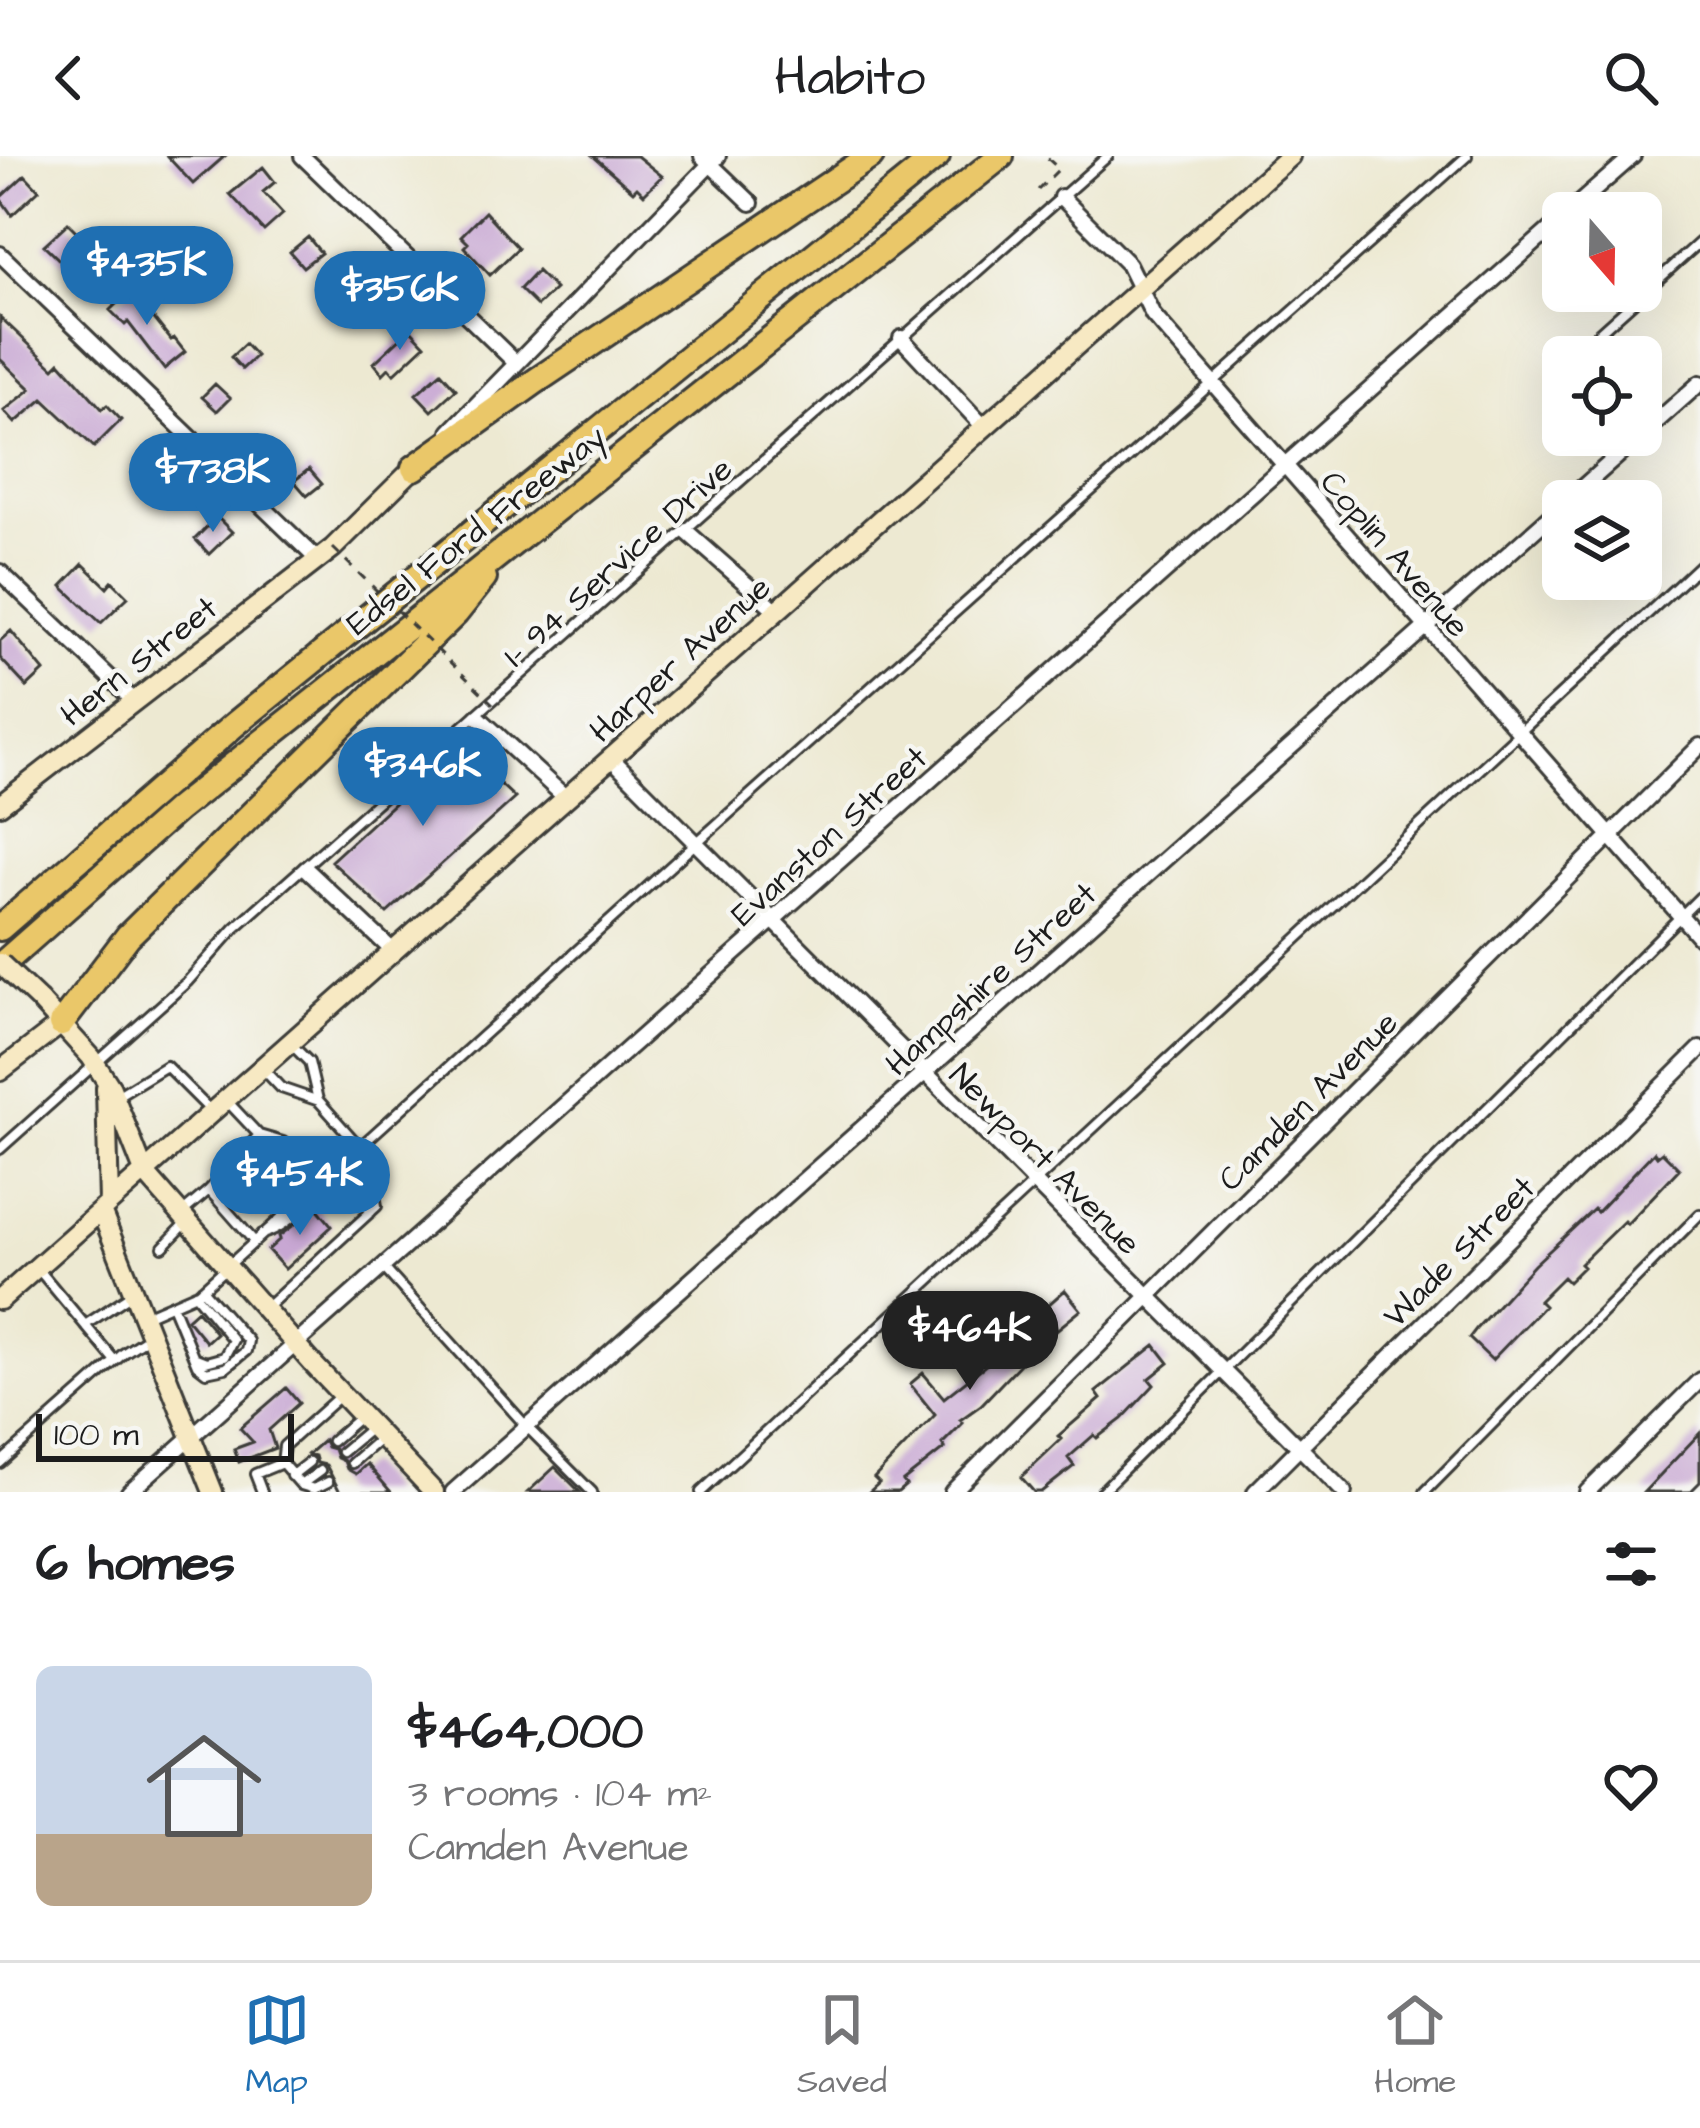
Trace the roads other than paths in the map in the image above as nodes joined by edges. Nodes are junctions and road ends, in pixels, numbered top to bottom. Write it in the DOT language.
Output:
graph roads {
  1 [pos="302,156"];
  2 [pos="872,156"];
  3 [pos="937,156"];
  4 [pos="1001,156"];
  5 [pos="1108,156"];
  6 [pos="1290,156"];
  7 [pos="1467,156"];
  8 [pos="1633,156"];
  9 [pos="710,159"];
  10 [pos="1592,192"];
  11 [pos="1061,197"];
  12 [pos="751,202"];
  13 [pos="1542,236"];
  14 [pos="1700,242"];
  15 [pos="0,254"];
  16 [pos="1140,289"];
  17 [pos="1595,336"];
  18 [pos="901,338"];
  19 [pos="516,363"];
  20 [pos="1213,381"];
  21 [pos="1700,383"];
  22 [pos="984,427"];
  23 [pos="1284,465"];
  24 [pos="414,468"];
  25 [pos="1591,480"];
  26 [pos="1542,523"];
  27 [pos="687,532"];
  28 [pos="516,539"];
  29 [pos="325,554"];
  30 [pos="1700,565"];
  31 [pos="0,572"];
  32 [pos="776,611"];
  33 [pos="1424,628"];
  34 [pos="134,701"];
  35 [pos="478,716"];
  36 [pos="1519,734"];
  37 [pos="1700,746"];
  38 [pos="611,758"];
  39 [pos="566,798"];
  40 [pos="0,805"];
  41 [pos="1611,835"];
  42 [pos="695,844"];
  43 [pos="306,869"];
  44 [pos="1700,897"];
  45 [pos="1681,916"];
  46 [pos="771,922"];
  47 [pos="0,928"];
  48 [pos="1700,938"];
  49 [pos="393,951"];
  50 [pos="0,964"];
  51 [pos="61,1024"];
  52 [pos="290,1043"];
  53 [pos="1700,1048"];
  54 [pos="262,1068"];
  55 [pos="0,1071"];
  56 [pos="100,1071"];
  57 [pos="923,1073"];
  58 [pos="116,1097"];
  59 [pos="318,1100"];
  60 [pos="219,1106"];
  61 [pos="259,1136"];
  62 [pos="358,1146"];
  63 [pos="0,1149"];
  64 [pos="341,1160"];
  65 [pos="144,1172"];
  66 [pos="318,1181"];
  67 [pos="1035,1186"];
  68 [pos="209,1190"];
  69 [pos="105,1207"];
  70 [pos="371,1212"];
  71 [pos="1700,1214"];
  72 [pos="185,1217"];
  73 [pos="256,1238"];
  74 [pos="164,1247"];
  75 [pos="228,1264"];
  76 [pos="37,1268"];
  77 [pos="383,1268"];
  78 [pos="198,1292"];
  79 [pos="134,1293"];
  80 [pos="1147,1298"];
  81 [pos="0,1300"];
  82 [pos="172,1305"];
  83 [pos="267,1307"];
  84 [pos="85,1325"];
  85 [pos="147,1326"];
  86 [pos="297,1343"];
  87 [pos="194,1358"];
  88 [pos="115,1360"];
  89 [pos="1221,1371"];
  90 [pos="1700,1380"];
  91 [pos="342,1394"];
  92 [pos="372,1426"];
  93 [pos="526,1427"];
  94 [pos="191,1436"];
  95 [pos="332,1441"];
  96 [pos="1299,1448"];
  97 [pos="342,1452"];
  98 [pos="309,1462"];
  99 [pos="0,1463"];
  100 [pos="282,1463"];
  101 [pos="352,1463"];
  102 [pos="320,1471"];
  103 [pos="291,1476"];
  104 [pos="328,1482"];
  105 [pos="301,1485"];
  106 [pos="129,1492"];
  107 [pos="213,1492"];
  108 [pos="262,1492"];
  109 [pos="434,1492"];
  110 [pos="453,1492"];
  111 [pos="592,1492"];
  112 [pos="700,1492"];
  113 [pos="952,1492"];
  114 [pos="1101,1492"];
  115 [pos="1255,1492"];
  116 [pos="1344,1492"];
  117 [pos="1425,1492"];
  118 [pos="1587,1492"];
  1 -- 19 [label="street"];
  2 -- 24 [label="highway"];
  3 -- 47 [label="highway, Edsel Ford Freeway"];
  4 -- 28 [label="highway, Edsel Ford Freeway"];
  5 -- 11 [label="lane, I- 94 Service Drive"];
  6 -- 16 [label="main road, Harper Avenue"];
  7 -- 20 [label="lane"];
  8 -- 10 [label="street, Evanston Street"];
  9 -- 12 [label="street"];
  9 -- 19 [label="street, Hern Street"];
  11 -- 16 [label="street, Coplin Avenue"];
  11 -- 18 [label="lane, I- 94 Service Drive"];
  13 -- 23 [label="street, Evanston Street"];
  14 -- 17 [label="lane"];
  15 -- 29 [label="street"];
  16 -- 20 [label="street, Coplin Avenue"];
  16 -- 22 [label="main road, Harper Avenue"];
  18 -- 22 [label="street"];
  18 -- 27 [label="lane, I- 94 Service Drive"];
  19 -- 24 [label="street, Hern Street"];
  20 -- 23 [label="street, Coplin Avenue"];
  20 -- 42 [label="lane"];
  21 -- 25 [label="street, Hampshire Street"];
  22 -- 32 [label="main road, Harper Avenue"];
  23 -- 33 [label="street, Coplin Avenue"];
  23 -- 46 [label="street, Evanston Street"];
  24 -- 29 [label="main road, Hern Street"];
  26 -- 33 [label="street, Hampshire Street"];
  27 -- 32 [label="street"];
  27 -- 35 [label="lane, I- 94 Service Drive"];
  28 -- 50 [label="highway, Edsel Ford Freeway"];
  28 -- 51 [label="highway"];
  29 -- 34 [label="main road, Hern Street"];
  30 -- 36 [label="lane"];
  31 -- 34 [label="street"];
  32 -- 38 [label="main road, Harper Avenue"];
  33 -- 36 [label="street, Coplin Avenue"];
  33 -- 57 [label="street, Hampshire Street"];
  34 -- 40 [label="main road, Hern Street"];
  35 -- 39 [label="street"];
  35 -- 43 [label="lane, I- 94 Service Drive"];
  36 -- 41 [label="street, Coplin Avenue"];
  36 -- 67 [label="lane"];
  37 -- 41 [label="street, Camden Avenue"];
  38 -- 39 [label="main road, Harper Avenue"];
  38 -- 42 [label="street, Newport Avenue"];
  39 -- 49 [label="main road, Harper Avenue"];
  41 -- 45 [label="street, Coplin Avenue"];
  41 -- 80 [label="street, Camden Avenue"];
  42 -- 46 [label="street, Newport Avenue"];
  42 -- 62 [label="lane"];
  43 -- 49 [label="street"];
  43 -- 56 [label="lane, I- 94 Service Drive"];
  44 -- 45 [label="lane"];
  45 -- 48 [label="street, Coplin Avenue"];
  45 -- 89 [label="lane"];
  46 -- 57 [label="street, Newport Avenue"];
  46 -- 77 [label="street, Evanston Street"];
  49 -- 52 [label="main road, Harper Avenue"];
  50 -- 51 [label="main road, bridge"];
  51 -- 55 [label="main road"];
  51 -- 56 [label="main road"];
  52 -- 54 [label="main road, Harper Avenue"];
  52 -- 59 [label="lane"];
  53 -- 96 [label="street, Wade Street"];
  54 -- 59 [label="lane"];
  54 -- 60 [label="main road, Harper Avenue"];
  56 -- 58 [label="main road"];
  56 -- 63 [label="lane, I- 94 Service Drive"];
  56 -- 69 [label="main road"];
  57 -- 67 [label="street, Newport Avenue"];
  57 -- 93 [label="street, Hampshire Street"];
  58 -- 60 [label="lane"];
  58 -- 65 [label="main road"];
  59 -- 62 [label="lane"];
  60 -- 61 [label="lane"];
  60 -- 65 [label="main road, Harper Avenue"];
  61 -- 66 [label="lane"];
  61 -- 68 [label="lane"];
  62 -- 64 [label="lane"];
  64 -- 66 [label="lane"];
  64 -- 70 [label="lane"];
  65 -- 69 [label="main road, Harper Avenue"];
  65 -- 72 [label="main road"];
  66 -- 73 [label="lane"];
  67 -- 80 [label="street, Newport Avenue"];
  67 -- 112 [label="lane"];
  68 -- 72 [label="lane"];
  68 -- 73 [label="lane"];
  69 -- 76 [label="main road, Harper Avenue"];
  69 -- 79 [label="main road"];
  70 -- 73 [label="lane"];
  70 -- 83 [label="lane"];
  71 -- 117 [label="lane"];
  72 -- 74 [label="lane"];
  72 -- 75 [label="main road"];
  73 -- 75 [label="lane"];
  75 -- 78 [label="lane"];
  75 -- 83 [label="main road"];
  76 -- 81 [label="main road, Harper Avenue"];
  76 -- 84 [label="lane"];
  77 -- 86 [label="street, Evanston Street"];
  77 -- 93 [label="lane"];
  78 -- 82 [label="lane"];
  78 -- 87 [label="lane"];
  78 -- 87 [label="lane"];
  79 -- 84 [label="lane"];
  79 -- 85 [label="main road"];
  80 -- 89 [label="street, Newport Avenue"];
  80 -- 113 [label="street, Camden Avenue"];
  82 -- 85 [label="lane"];
  82 -- 87 [label="lane"];
  83 -- 86 [label="main road"];
  84 -- 88 [label="lane"];
  85 -- 88 [label="lane"];
  85 -- 94 [label="main road"];
  86 -- 91 [label="main road"];
  86 -- 94 [label="street, Evanston Street"];
  88 -- 99 [label="lane"];
  89 -- 96 [label="street, Newport Avenue"];
  89 -- 114 [label="lane"];
  90 -- 118 [label="street"];
  91 -- 92 [label="main road"];
  91 -- 100 [label="lane"];
  92 -- 95 [label="lane"];
  92 -- 97 [label="lane"];
  92 -- 101 [label="lane"];
  92 -- 109 [label="main road"];
  93 -- 110 [label="street, Hampshire Street"];
  93 -- 111 [label="lane"];
  94 -- 106 [label="street, Evanston Street"];
  94 -- 107 [label="main road"];
  96 -- 115 [label="street, Wade Street"];
  96 -- 116 [label="street, Newport Avenue"];
  98 -- 103 [label="lane"];
  100 -- 103 [label="lane"];
  100 -- 108 [label="lane"];
  102 -- 105 [label="lane"];
  103 -- 105 [label="lane"];
  104 -- 105 [label="lane"];
}
